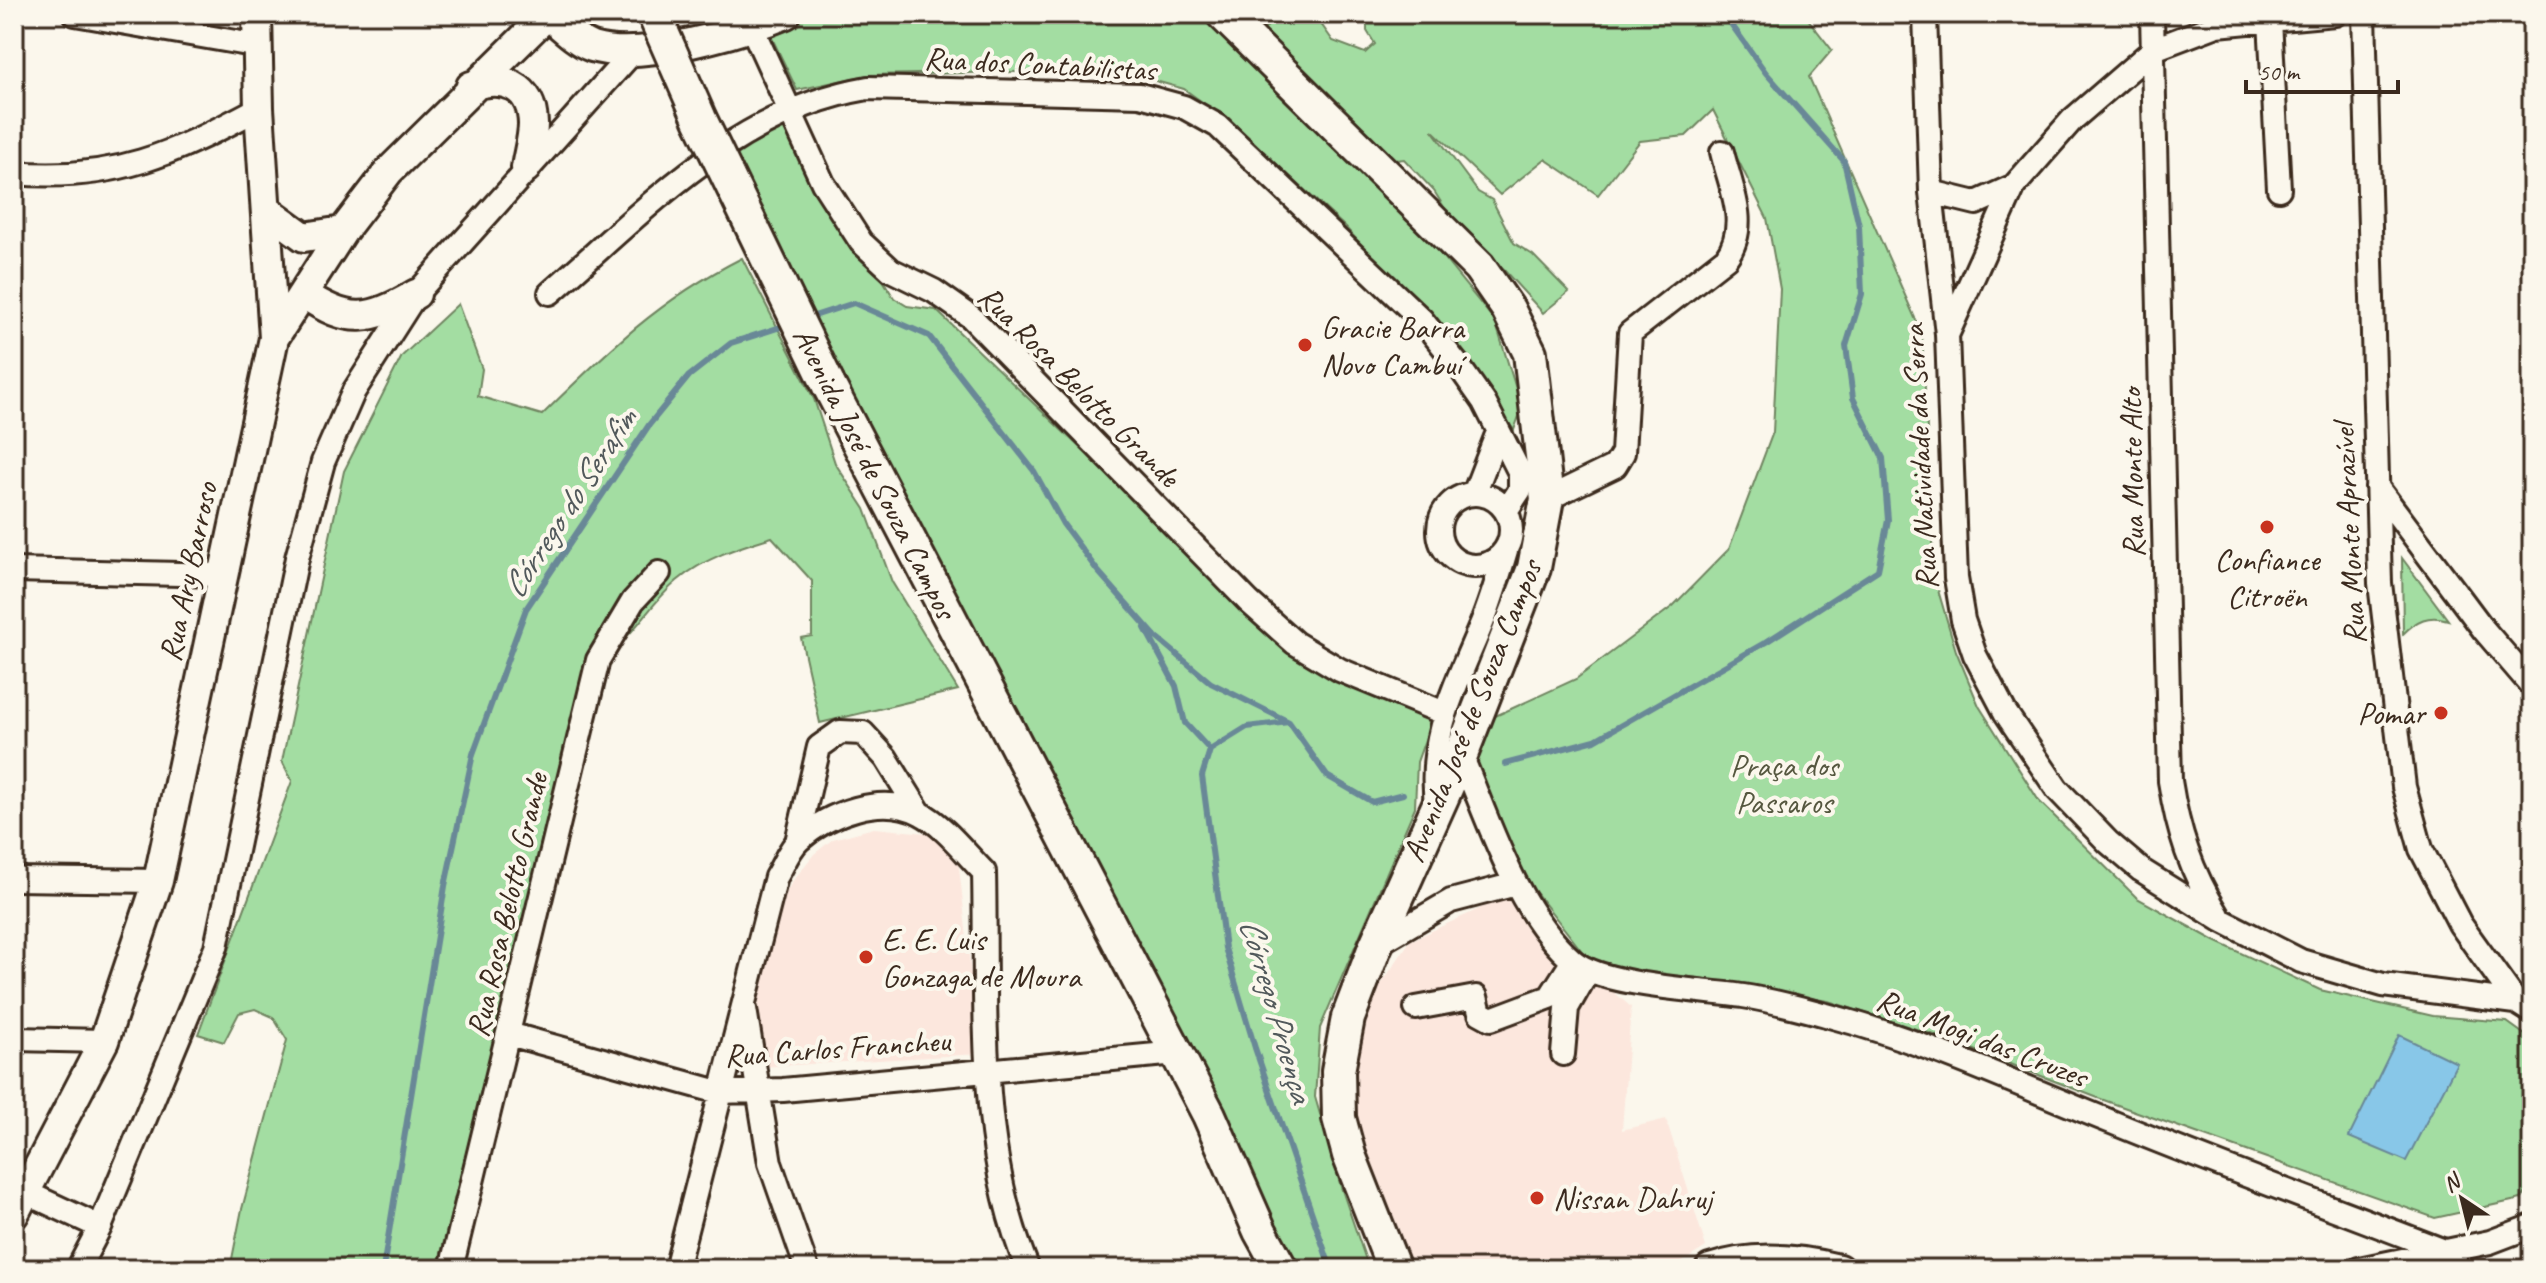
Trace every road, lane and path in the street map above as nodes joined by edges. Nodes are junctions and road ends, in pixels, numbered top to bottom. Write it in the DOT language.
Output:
graph roads {
  1 [pos="75,14"];
  2 [pos="257,14"];
  3 [pos="548,14"];
  4 [pos="654,14"];
  5 [pos="786,14"];
  6 [pos="1223,14"];
  7 [pos="1925,14"];
  8 [pos="2152,14"];
  9 [pos="2335,14"];
  10 [pos="2364,14"];
  11 [pos="2270,20"];
  12 [pos="752,28"];
  13 [pos="259,46"];
  14 [pos="2154,49"];
  15 [pos="632,53"];
  16 [pos="471,86"];
  17 [pos="259,108"];
  18 [pos="789,113"];
  19 [pos="1722,152"];
  20 [pos="526,168"];
  21 [pos="14,173"];
  22 [pos="2014,186"];
  23 [pos="2279,189"];
  24 [pos="1931,192"];
  25 [pos="267,210"];
  26 [pos="343,231"];
  27 [pos="1939,260"];
  28 [pos="1980,265"];
  29 [pos="550,293"];
  30 [pos="304,294"];
  31 [pos="416,294"];
  32 [pos="1947,334"];
  33 [pos="274,338"];
  34 [pos="1535,402"];
  35 [pos="1503,439"];
  36 [pos="2377,487"];
  37 [pos="1474,494"];
  38 [pos="1547,499"];
  39 [pos="1506,511"];
  40 [pos="1507,547"];
  41 [pos="1484,565"];
  42 [pos="14,570"];
  43 [pos="659,573"];
  44 [pos="221,575"];
  45 [pos="1485,615"];
  46 [pos="2532,686"];
  47 [pos="1444,713"];
  48 [pos="1461,755"];
  49 [pos="1437,810"];
  50 [pos="920,813"];
  51 [pos="797,842"];
  52 [pos="14,879"];
  53 [pos="158,881"];
  54 [pos="1516,884"];
  55 [pos="2221,920"];
  56 [pos="1375,947"];
  57 [pos="1581,966"];
  58 [pos="744,1000"];
  59 [pos="1559,1003"];
  60 [pos="2524,1007"];
  61 [pos="1416,1008"];
  62 [pos="509,1034"];
  63 [pos="14,1039"];
  64 [pos="104,1041"];
  65 [pos="1177,1053"];
  66 [pos="1563,1054"];
  67 [pos="989,1068"];
  68 [pos="760,1090"];
  69 [pos="719,1092"];
  70 [pos="20,1203"];
  71 [pos="2532,1226"];
  72 [pos="100,1227"];
  73 [pos="1260,1231"];
  74 [pos="2447,1252"];
  75 [pos="78,1269"];
  76 [pos="451,1269"];
  77 [pos="676,1269"];
  78 [pos="807,1269"];
  79 [pos="1028,1269"];
  80 [pos="1271,1269"];
  81 [pos="1281,1269"];
  82 [pos="1394,1269"];
  83 [pos="1710,1269"];
  84 [pos="1839,1269"];
  85 [pos="2359,1269"];
  1 -- 13 [label="street"];
  2 -- 13 [label="main road"];
  3 -- 15 [label="main road"];
  3 -- 16 [label="main road, Rua Ary Barroso"];
  4 -- 65 [label="highway, Avenida José de Souza Campos, bridge"];
  5 -- 12 [label="main road"];
  6 -- 34 [label="highway, Avenida José de Souza Campos"];
  7 -- 24 [label="street, Rua Natividade da Serra"];
  8 -- 14 [label="street, Rua Monte Alto"];
  9 -- 11 [label="street"];
  10 -- 36 [label="street, Rua Monte Aprazível"];
  11 -- 14 [label="street"];
  11 -- 23 [label="street"];
  12 -- 15 [label="main road"];
  12 -- 18 [label="street, Rua Rosa Belotto Grande"];
  13 -- 17 [label="main road"];
  14 -- 22 [label="street"];
  14 -- 55 [label="street, Rua Monte Alto"];
  15 -- 20 [label="street"];
  16 -- 20 [label="main road"];
  16 -- 26 [label="main road, Rua Ary Barroso"];
  17 -- 21 [label="street"];
  17 -- 25 [label="main road"];
  18 -- 29 [label="street, Rua dos Contabilistas"];
  18 -- 35 [label="street, Rua dos Contabilistas"];
  18 -- 47 [label="street, Rua Rosa Belotto Grande"];
  19 -- 38 [label="street"];
  20 -- 31 [label="street"];
  22 -- 24 [label="street"];
  22 -- 28 [label="street"];
  24 -- 27 [label="street, Rua Natividade da Serra"];
  25 -- 26 [label="main road"];
  25 -- 33 [label="main road"];
  26 -- 30 [label="main road, Rua Ary Barroso"];
  27 -- 28 [label="street"];
  27 -- 32 [label="street, Rua Natividade da Serra"];
  28 -- 32 [label="street"];
  30 -- 31 [label="main road"];
  30 -- 33 [label="main road, Rua Ary Barroso"];
  31 -- 72 [label="street"];
  32 -- 55 [label="street, Rua Natividade da Serra"];
  33 -- 44 [label="main road, Rua Ary Barroso"];
  34 -- 35 [label="street"];
  34 -- 38 [label="highway, Avenida José de Souza Campos"];
  35 -- 37 [label="street"];
  35 -- 39 [label="street, Rua dos Contabilistas"];
  36 -- 46 [label="street"];
  36 -- 60 [label="street, Rua Monte Aprazível"];
  37 -- 39 [label="street"];
  37 -- 41 [label="street"];
  38 -- 48 [label="highway, Avenida José de Souza Campos"];
  39 -- 40 [label="street, Rua dos Contabilistas"];
  40 -- 41 [label="street"];
  40 -- 45 [label="street"];
  41 -- 45 [label="street"];
  42 -- 44 [label="street"];
  43 -- 62 [label="street, Rua Rosa Belotto Grande"];
  44 -- 53 [label="main road, Rua Ary Barroso"];
  45 -- 47 [label="street"];
  47 -- 49 [label="street"];
  48 -- 49 [label="highway, Avenida José de Souza Campos"];
  48 -- 54 [label="street"];
  49 -- 56 [label="highway, Avenida José de Souza Campos"];
  50 -- 51 [label="street"];
  50 -- 51 [label="street"];
  50 -- 67 [label="street"];
  51 -- 58 [label="street"];
  52 -- 53 [label="street"];
  53 -- 64 [label="main road, Rua Ary Barroso"];
  54 -- 56 [label="street"];
  54 -- 57 [label="street"];
  55 -- 60 [label="street"];
  56 -- 82 [label="highway, Avenida José de Souza Campos"];
  57 -- 59 [label="street"];
  57 -- 74 [label="street, Rua Mogi das Cruzes"];
  58 -- 68 [label="street"];
  58 -- 69 [label="street"];
  59 -- 61 [label="street"];
  59 -- 66 [label="street"];
  62 -- 69 [label="street, Rua Carlos Francheu"];
  62 -- 76 [label="street, Rua Rosa Belotto Grande"];
  63 -- 64 [label="street"];
  64 -- 70 [label="main road, Rua Ary Barroso"];
  65 -- 67 [label="street, Rua Carlos Francheu"];
  65 -- 73 [label="highway, Avenida José de Souza Campos"];
  67 -- 68 [label="street, Rua Carlos Francheu"];
  67 -- 79 [label="street"];
  68 -- 69 [label="street, Rua Carlos Francheu"];
  68 -- 78 [label="street"];
  69 -- 77 [label="street"];
  70 -- 72 [label="street"];
  71 -- 74 [label="street"];
  72 -- 75 [label="street"];
  73 -- 80 [label="highway"];
  73 -- 81 [label="highway, Avenida José de Souza Campos"];
  74 -- 85 [label="street"];
  83 -- 84 [label="main road"];
}
